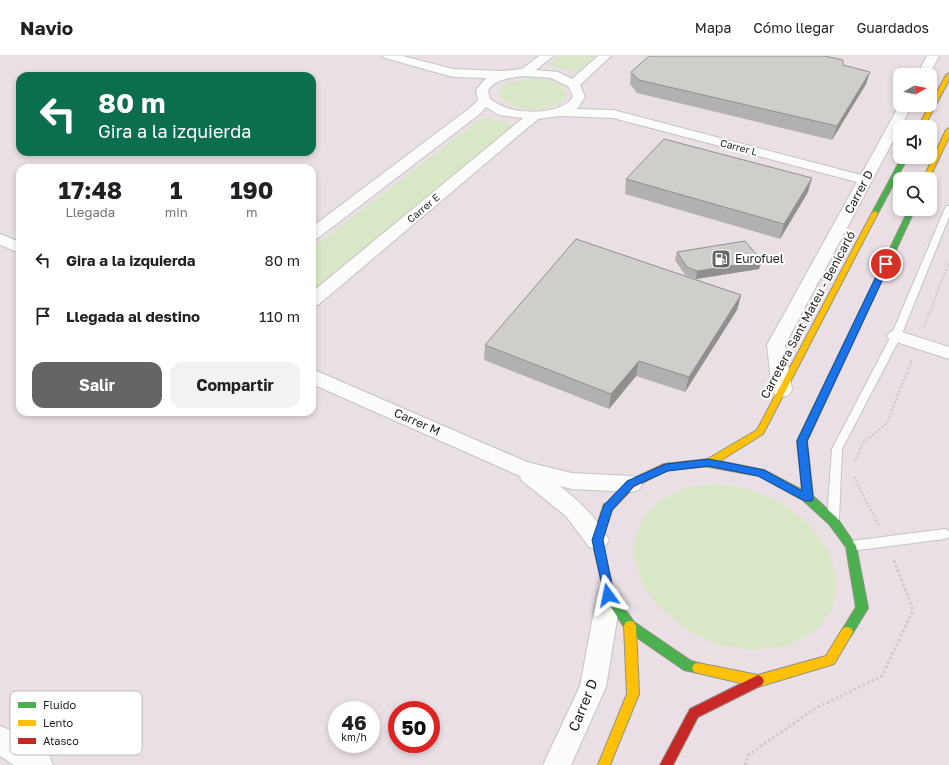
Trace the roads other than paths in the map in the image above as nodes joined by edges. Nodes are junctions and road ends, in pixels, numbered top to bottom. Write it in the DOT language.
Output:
graph roads {
  1 [pos="389,56"];
  2 [pos="547,56"];
  3 [pos="605,56"];
  4 [pos="933,56"];
  5 [pos="926,68"];
  6 [pos="525,72"];
  7 [pos="453,73"];
  8 [pos="502,75"];
  9 [pos="949,75"];
  10 [pos="574,85"];
  11 [pos="483,95"];
  12 [pos="579,97"];
  13 [pos="560,112"];
  14 [pos="902,112"];
  15 [pos="613,114"];
  16 [pos="534,116"];
  17 [pos="925,120"];
  18 [pos="949,130"];
  19 [pos="901,164"];
  20 [pos="929,172"];
  21 [pos="865,180"];
  22 [pos="949,208"];
  23 [pos="909,216"];
  24 [pos="316,232"];
  25 [pos="0,239"];
  26 [pos="16,246"];
  27 [pos="316,298"];
  28 [pos="896,336"];
  29 [pos="949,353"];
  30 [pos="316,378"];
  31 [pos="782,390"];
  32 [pos="709,463"];
  33 [pos="522,469"];
  34 [pos="631,484"];
  35 [pos="808,498"];
  36 [pos="833,521"];
  37 [pos="945,534"];
  38 [pos="597,540"];
  39 [pos="851,546"];
  40 [pos="608,595"];
  41 [pos="630,626"];
  42 [pos="758,682"];
  43 [pos="0,740"];
  44 [pos="10,746"];
  45 [pos="23,755"];
  46 [pos="39,765"];
  47 [pos="557,765"];
  48 [pos="604,765"];
  49 [pos="666,765"];
  1 -- 7 [label="street"];
  2 -- 6 [label="street"];
  3 -- 10 [label="street"];
  4 -- 5 [label="street"];
  6 -- 8 [label="street"];
  6 -- 10 [label="street"];
  7 -- 8 [label="street"];
  7 -- 11 [label="street"];
  8 -- 11 [label="street"];
  9 -- 17 [label="main road"];
  10 -- 12 [label="street"];
  11 -- 16 [label="street"];
  11 -- 24 [label="street"];
  12 -- 13 [label="street"];
  12 -- 15 [label="street, Carrer L"];
  13 -- 15 [label="street, Carrer L"];
  13 -- 16 [label="street"];
  14 -- 21 [label="street, Carrer D"];
  15 -- 21 [label="street, Carrer L"];
  16 -- 27 [label="street, Carrer E"];
  18 -- 20 [label="main road"];
  19 -- 31 [label="main road, Carretera Sant Mateu - Benicarló"];
  21 -- 31 [label="street, Carrer D"];
  22 -- 28 [label="lane"];
  23 -- 35 [label="main road"];
  25 -- 26 [label="street"];
  28 -- 29 [label="street"];
  28 -- 36 [label="lane"];
  30 -- 33 [label="street, Carrer M"];
  31 -- 32 [label="main road, Carretera Sant Mateu - Benicarló"];
  32 -- 34 [label="main road"];
  32 -- 35 [label="main road"];
  33 -- 34 [label="street, Carrer M"];
  33 -- 38 [label="street, Carrer M"];
  34 -- 38 [label="main road"];
  35 -- 36 [label="main road"];
  36 -- 39 [label="main road"];
  37 -- 39 [label="lane"];
  38 -- 40 [label="main road"];
  39 -- 42 [label="main road"];
  40 -- 41 [label="main road"];
  40 -- 47 [label="street, Carrer D"];
  41 -- 42 [label="main road"];
  41 -- 48 [label="main road"];
  42 -- 49 [label="main road"];
  43 -- 44 [label="street"];
  45 -- 46 [label="street"];
}
